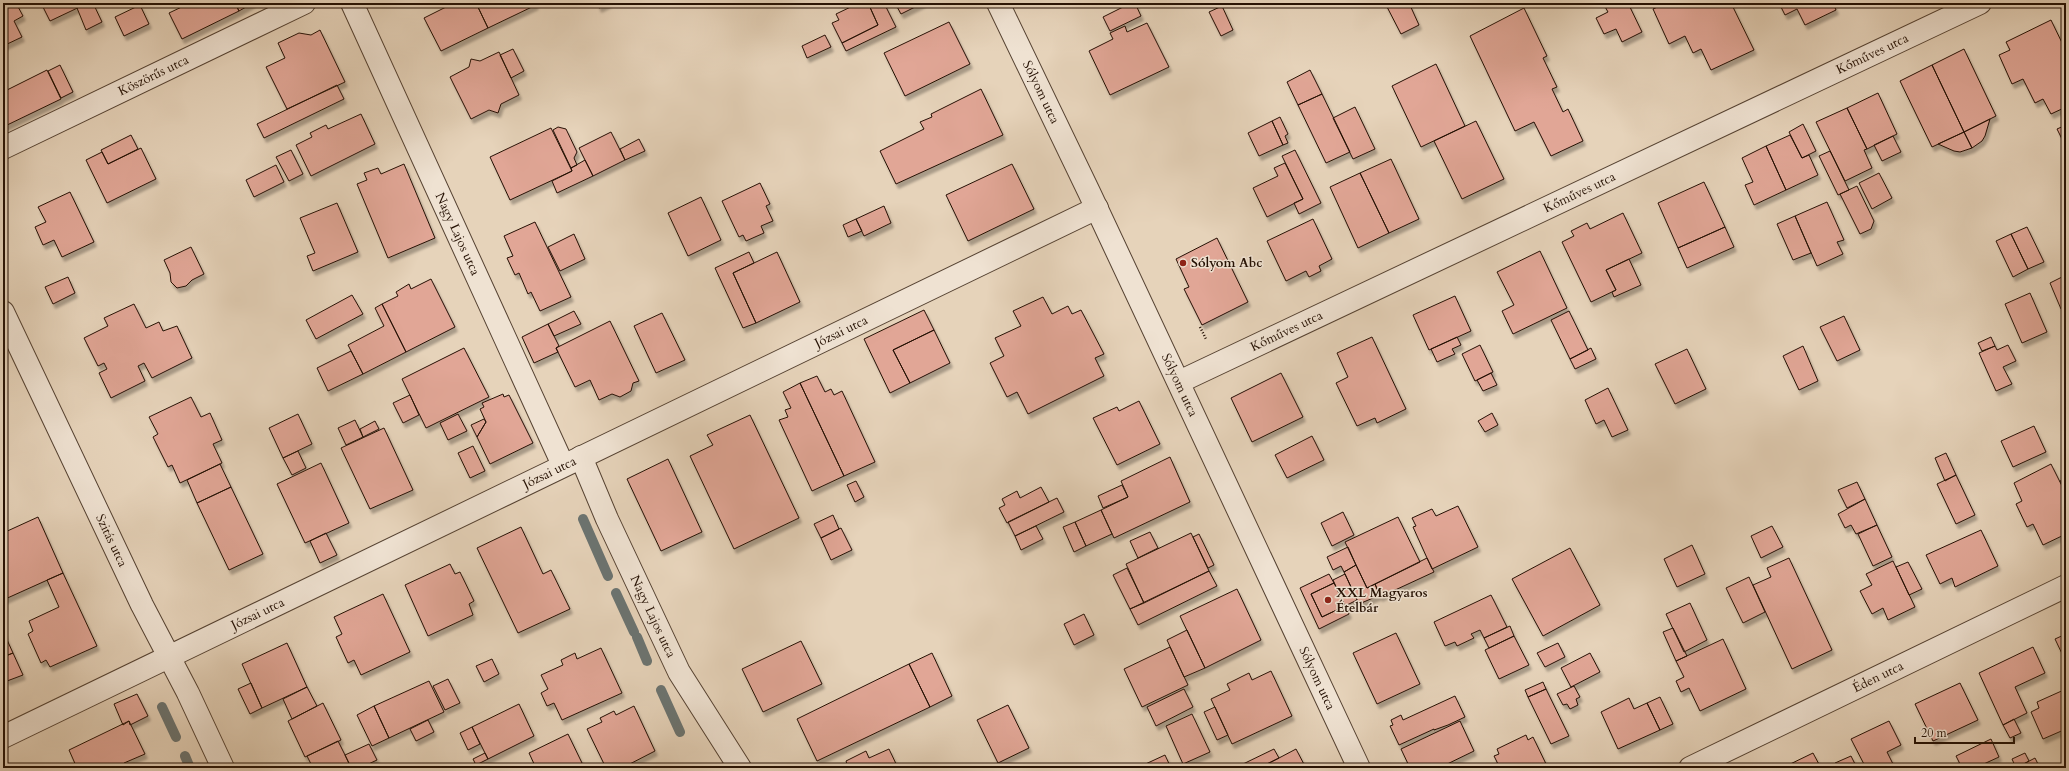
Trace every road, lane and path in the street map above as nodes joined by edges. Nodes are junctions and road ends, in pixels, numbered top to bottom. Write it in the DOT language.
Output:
graph roads {
  1 [pos="304,3"];
  2 [pos="352,3"];
  3 [pos="998,3"];
  4 [pos="1980,3"];
  5 [pos="3,148"];
  6 [pos="1097,208"];
  7 [pos="3,312"];
  8 [pos="1200,326"];
  9 [pos="1207,342"];
  10 [pos="1179,382"];
  11 [pos="572,461"];
  12 [pos="2066,586"];
  13 [pos="169,657"];
  14 [pos="3,737"];
  15 [pos="224,768"];
  16 [pos="740,768"];
  17 [pos="1359,768"];
  18 [pos="1690,768"];
  1 -- 5 [label="street, Köszörűs utca"];
  2 -- 11 [label="street, Nagy Lajos utca"];
  3 -- 6 [label="street, Sólyom utca"];
  4 -- 10 [label="street, Kőműves utca"];
  6 -- 10 [label="street, Sólyom utca"];
  6 -- 11 [label="street, Józsai utca"];
  7 -- 13 [label="street, Szitás utca"];
  8 -- 9 [label="path"];
  10 -- 17 [label="street, Sólyom utca"];
  11 -- 13 [label="street, Józsai utca"];
  11 -- 16 [label="street, Nagy Lajos utca"];
  12 -- 18 [label="street, Éden utca"];
  13 -- 14 [label="street, Józsai utca"];
  13 -- 15 [label="street, Szitás utca"];
}
